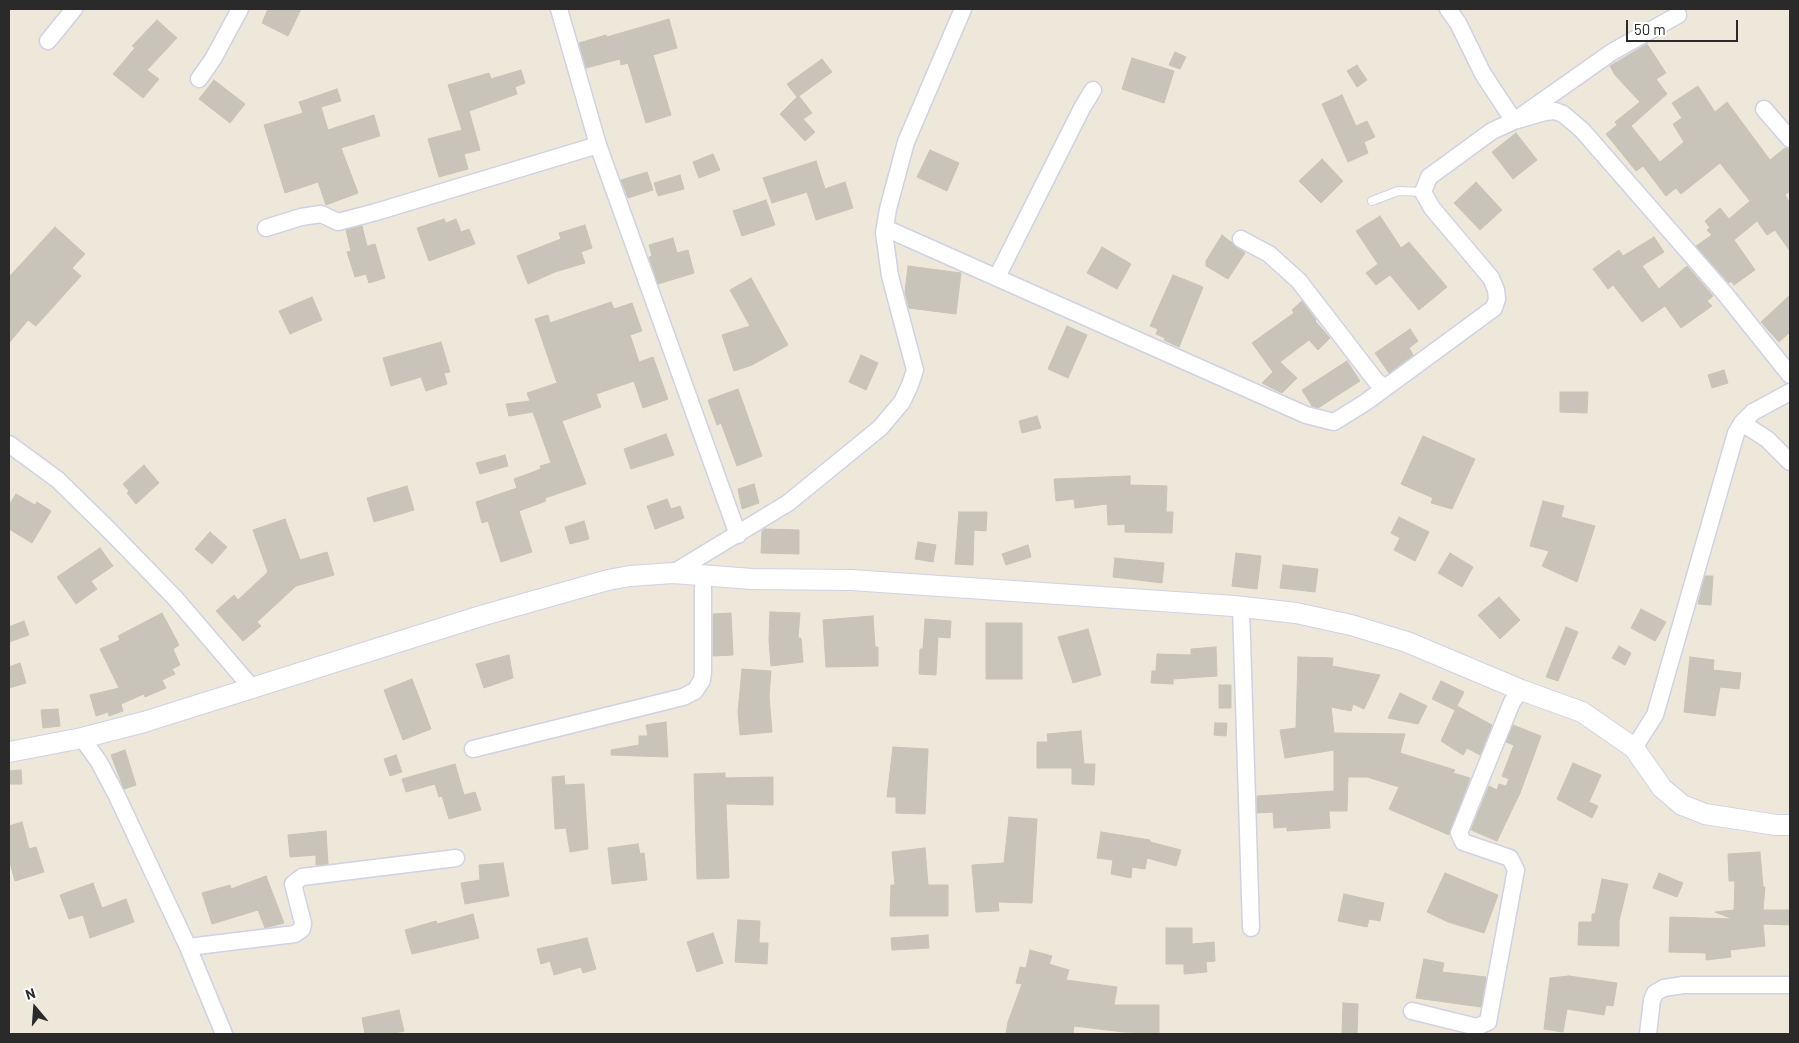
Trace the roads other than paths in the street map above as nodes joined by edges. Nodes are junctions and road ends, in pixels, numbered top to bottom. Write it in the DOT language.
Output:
graph roads {
  1 [pos="74,9"];
  2 [pos="240,9"];
  3 [pos="559,9"];
  4 [pos="963,9"];
  5 [pos="1448,9"];
  6 [pos="1678,15"];
  7 [pos="48,41"];
  8 [pos="199,79"];
  9 [pos="1093,90"];
  10 [pos="1764,109"];
  11 [pos="1514,121"];
  12 [pos="1790,139"];
  13 [pos="598,145"];
  14 [pos="1423,192"];
  15 [pos="1372,201"];
  16 [pos="266,228"];
  17 [pos="885,228"];
  18 [pos="1241,240"];
  19 [pos="997,277"];
  20 [pos="1790,375"];
  21 [pos="1384,387"];
  22 [pos="1790,392"];
  23 [pos="1742,423"];
  24 [pos="9,444"];
  25 [pos="1790,462"];
  26 [pos="738,535"];
  27 [pos="673,574"];
  28 [pos="703,576"];
  29 [pos="1241,607"];
  30 [pos="252,688"];
  31 [pos="1520,690"];
  32 [pos="82,738"];
  33 [pos="1634,748"];
  34 [pos="473,749"];
  35 [pos="9,752"];
  36 [pos="1790,825"];
  37 [pos="456,858"];
  38 [pos="1250,928"];
  39 [pos="188,947"];
  40 [pos="1790,984"];
  41 [pos="1412,1011"];
  42 [pos="224,1034"];
  43 [pos="1648,1034"];
  1 -- 7 [label="street"];
  2 -- 8 [label="street"];
  3 -- 13 [label="street"];
  4 -- 17 [label="street"];
  5 -- 11 [label="street"];
  6 -- 11 [label="street"];
  9 -- 19 [label="street"];
  10 -- 12 [label="street"];
  11 -- 14 [label="street"];
  11 -- 20 [label="street"];
  13 -- 16 [label="street"];
  13 -- 26 [label="street"];
  14 -- 15 [label="lane"];
  14 -- 21 [label="street"];
  17 -- 19 [label="street"];
  17 -- 26 [label="street"];
  18 -- 21 [label="street"];
  19 -- 21 [label="street"];
  22 -- 23 [label="street"];
  23 -- 25 [label="street"];
  23 -- 33 [label="street"];
  24 -- 30 [label="street"];
  26 -- 27 [label="street"];
  27 -- 28 [label="street"];
  27 -- 30 [label="street"];
  28 -- 29 [label="street"];
  28 -- 34 [label="street"];
  29 -- 31 [label="street"];
  29 -- 38 [label="street"];
  30 -- 32 [label="street"];
  31 -- 33 [label="street"];
  31 -- 41 [label="street"];
  32 -- 35 [label="street"];
  32 -- 39 [label="street"];
  33 -- 36 [label="street"];
  37 -- 39 [label="street"];
  39 -- 42 [label="street"];
  40 -- 43 [label="street"];
}
